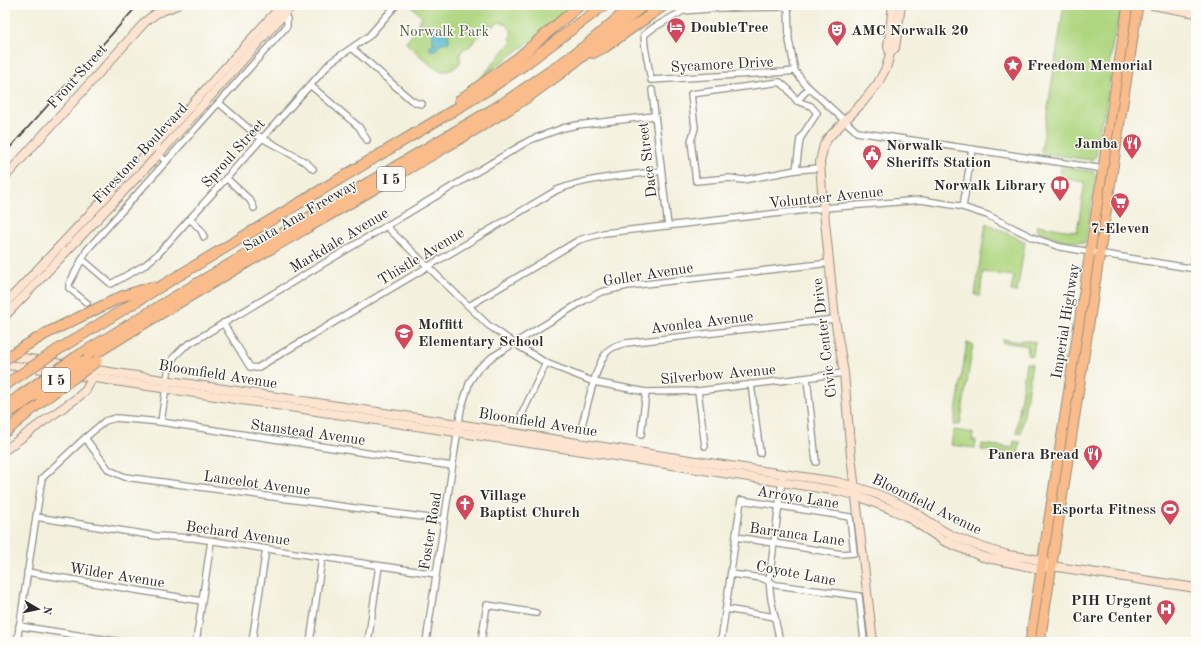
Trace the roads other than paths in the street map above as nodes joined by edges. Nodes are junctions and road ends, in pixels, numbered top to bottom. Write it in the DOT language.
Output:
graph roads {
  1 [pos="6,5"];
  2 [pos="177,5"];
  3 [pos="282,5"];
  4 [pos="292,5"];
  5 [pos="396,5"];
  6 [pos="580,5"];
  7 [pos="604,5"];
  8 [pos="632,5"];
  9 [pos="643,5"];
  10 [pos="664,5"];
  11 [pos="893,5"];
  12 [pos="901,5"];
  13 [pos="1128,5"];
  14 [pos="1138,5"];
  15 [pos="1152,5"];
  16 [pos="789,6"];
  17 [pos="5,9"];
  18 [pos="1196,13"];
  19 [pos="284,14"];
  20 [pos="352,48"];
  21 [pos="890,53"];
  22 [pos="578,60"];
  23 [pos="795,71"];
  24 [pos="310,85"];
  25 [pos="810,88"];
  26 [pos="652,90"];
  27 [pos="796,101"];
  28 [pos="219,103"];
  29 [pos="422,104"];
  30 [pos="654,116"];
  31 [pos="844,120"];
  32 [pos="262,138"];
  33 [pos="409,138"];
  34 [pos="367,140"];
  35 [pos="157,143"];
  36 [pos="972,149"];
  37 [pos="159,154"];
  38 [pos="166,162"];
  39 [pos="820,168"];
  40 [pos="1102,168"];
  41 [pos="313,169"];
  42 [pos="796,170"];
  43 [pos="1112,170"];
  44 [pos="661,171"];
  45 [pos="5,177"];
  46 [pos="226,178"];
  47 [pos="963,207"];
  48 [pos="254,208"];
  49 [pos="824,208"];
  50 [pos="190,219"];
  51 [pos="386,226"];
  52 [pos="668,226"];
  53 [pos="204,237"];
  54 [pos="1196,250"];
  55 [pos="1089,252"];
  56 [pos="1100,254"];
  57 [pos="82,258"];
  58 [pos="830,263"];
  59 [pos="427,267"];
  60 [pos="1194,269"];
  61 [pos="168,282"];
  62 [pos="1084,290"];
  63 [pos="87,303"];
  64 [pos="5,304"];
  65 [pos="469,306"];
  66 [pos="5,316"];
  67 [pos="835,319"];
  68 [pos="223,323"];
  69 [pos="1078,327"];
  70 [pos="1088,330"];
  71 [pos="514,343"];
  72 [pos="5,358"];
  73 [pos="546,363"];
  74 [pos="5,365"];
  75 [pos="92,367"];
  76 [pos="844,373"];
  77 [pos="807,378"];
  78 [pos="1080,379"];
  79 [pos="594,382"];
  80 [pos="166,384"];
  81 [pos="752,384"];
  82 [pos="5,385"];
  83 [pos="698,391"];
  84 [pos="646,392"];
  85 [pos="23,398"];
  86 [pos="5,407"];
  87 [pos="5,415"];
  88 [pos="521,416"];
  89 [pos="404,420"];
  90 [pos="161,422"];
  91 [pos="458,424"];
  92 [pos="582,425"];
  93 [pos="5,432"];
  94 [pos="457,433"];
  95 [pos="641,435"];
  96 [pos="513,437"];
  97 [pos="84,438"];
  98 [pos="577,446"];
  99 [pos="704,446"];
  100 [pos="5,450"];
  101 [pos="760,453"];
  102 [pos="816,462"];
  103 [pos="452,466"];
  104 [pos="741,467"];
  105 [pos="1056,471"];
  106 [pos="783,473"];
  107 [pos="739,476"];
  108 [pos="781,482"];
  109 [pos="854,486"];
  110 [pos="855,495"];
  111 [pos="779,507"];
  112 [pos="36,517"];
  113 [pos="444,520"];
  114 [pos="1058,522"];
  115 [pos="928,526"];
  116 [pos="736,537"];
  117 [pos="211,541"];
  118 [pos="948,542"];
  119 [pos="773,543"];
  120 [pos="266,549"];
  121 [pos="995,551"];
  122 [pos="854,553"];
  123 [pos="322,558"];
  124 [pos="1041,564"];
  125 [pos="379,566"];
  126 [pos="1051,566"];
  127 [pos="28,572"];
  128 [pos="436,574"];
  129 [pos="731,574"];
  130 [pos="769,581"];
  131 [pos="1196,588"];
  132 [pos="202,601"];
  133 [pos="726,609"];
  134 [pos="536,613"];
  135 [pos="775,617"];
  136 [pos="19,626"];
  137 [pos="864,640"];
  138 [pos="17,642"];
  139 [pos="122,642"];
  140 [pos="196,642"];
  141 [pos="252,642"];
  142 [pos="310,642"];
  143 [pos="368,642"];
  144 [pos="426,642"];
  145 [pos="481,642"];
  146 [pos="721,642"];
  147 [pos="780,642"];
  148 [pos="873,642"];
  149 [pos="1030,642"];
  150 [pos="1040,642"];
  1 -- 17 [label="street"];
  2 -- 45 [label="main road, Front Street"];
  3 -- 35 [label="main road, Firestone Boulevard"];
  4 -- 19 [label="main road, Firestone Boulevard"];
  5 -- 20 [label="street, Sproul Street"];
  6 -- 33 [label="highway"];
  7 -- 33 [label="highway, Santa Ana Freeway / I 5"];
  8 -- 85 [label="highway, bridge"];
  9 -- 22 [label="highway, Santa Ana Freeway / I 5"];
  10 -- 22 [label="highway"];
  11 -- 21 [label="main road, Civic Center Drive"];
  12 -- 21 [label="main road, Civic Center Drive"];
  13 -- 40 [label="main road, Imperial Highway"];
  14 -- 43 [label="main road, Imperial Highway"];
  15 -- 18 [label="main road"];
  16 -- 23 [label="street"];
  16 -- 23 [label="street, Sycamore Drive"];
  19 -- 28 [label="street"];
  19 -- 37 [label="main road, Firestone Boulevard"];
  20 -- 24 [label="street, Sproul Street"];
  20 -- 29 [label="street"];
  21 -- 31 [label="main road, Civic Center Drive"];
  22 -- 75 [label="highway, Santa Ana Freeway / I 5"];
  23 -- 25 [label="street"];
  24 -- 32 [label="street, Sproul Street"];
  24 -- 34 [label="street"];
  25 -- 27 [label="street"];
  25 -- 31 [label="street"];
  26 -- 30 [label="street, Dace Street"];
  27 -- 42 [label="street"];
  27 -- 42 [label="street"];
  28 -- 32 [label="street"];
  28 -- 38 [label="street"];
  30 -- 44 [label="street, Dace Street"];
  30 -- 51 [label="street, Markdale Avenue"];
  31 -- 36 [label="street"];
  31 -- 39 [label="main road, Civic Center Drive"];
  32 -- 41 [label="street"];
  32 -- 46 [label="street, Sproul Street"];
  33 -- 61 [label="highway, Santa Ana Freeway / I 5"];
  35 -- 37 [label="street"];
  35 -- 64 [label="main road, Firestone Boulevard"];
  36 -- 40 [label="street"];
  36 -- 47 [label="street"];
  37 -- 38 [label="street"];
  37 -- 66 [label="main road, Firestone Boulevard"];
  38 -- 57 [label="street"];
  39 -- 42 [label="street"];
  39 -- 49 [label="main road, Civic Center Drive"];
  40 -- 43 [label="street"];
  40 -- 55 [label="main road, Imperial Highway"];
  43 -- 56 [label="main road, Imperial Highway"];
  44 -- 52 [label="street, Dace Street"];
  44 -- 59 [label="street, Thistle Avenue"];
  46 -- 48 [label="street"];
  46 -- 50 [label="street, Sproul Street"];
  47 -- 49 [label="street, Volunteer Avenue"];
  47 -- 55 [label="street, Volunteer Avenue"];
  49 -- 52 [label="street, Volunteer Avenue"];
  49 -- 58 [label="main road, Civic Center Drive"];
  50 -- 53 [label="street"];
  50 -- 57 [label="street, Sproul Street"];
  51 -- 59 [label="street, Silverbow Avenue"];
  51 -- 68 [label="street, Markdale Avenue"];
  52 -- 65 [label="street, Volunteer Avenue"];
  54 -- 60 [label="street"];
  55 -- 56 [label="street, Volunteer Avenue"];
  55 -- 62 [label="main road, Imperial Highway"];
  56 -- 60 [label="street, Volunteer Avenue"];
  56 -- 70 [label="main road, Imperial Highway"];
  57 -- 63 [label="street"];
  58 -- 67 [label="main road, Civic Center Drive"];
  58 -- 71 [label="street, Goller Avenue"];
  59 -- 65 [label="street, Silverbow Avenue"];
  59 -- 68 [label="street, Thistle Avenue"];
  61 -- 72 [label="highway, bridge"];
  61 -- 82 [label="highway, Santa Ana Freeway / I 5, bridge"];
  62 -- 69 [label="main road, Imperial Highway"];
  62 -- 70 [label="main road"];
  65 -- 71 [label="street, Silverbow Avenue"];
  67 -- 76 [label="main road, Civic Center Drive"];
  67 -- 79 [label="street, Avonlea Avenue"];
  68 -- 80 [label="street, Markdale Avenue"];
  69 -- 78 [label="main road"];
  69 -- 105 [label="main road, Imperial Highway"];
  70 -- 78 [label="main road, Imperial Highway"];
  71 -- 73 [label="street, Silverbow Avenue"];
  71 -- 91 [label="street, Goller Avenue"];
  72 -- 75 [label="main road, Bloomfield Avenue"];
  73 -- 79 [label="street, Silverbow Avenue"];
  73 -- 88 [label="street"];
  74 -- 75 [label="main road, Bloomfield Avenue"];
  75 -- 80 [label="main road, Bloomfield Avenue"];
  75 -- 85 [label="highway, Santa Ana Freeway / I 5, bridge"];
  75 -- 93 [label="highway, bridge"];
  75 -- 100 [label="main road"];
  76 -- 77 [label="street, Silverbow Avenue"];
  76 -- 109 [label="main road, Civic Center Drive"];
  77 -- 81 [label="street, Silverbow Avenue"];
  77 -- 102 [label="street"];
  78 -- 114 [label="main road, Imperial Highway"];
  79 -- 84 [label="street, Silverbow Avenue"];
  79 -- 92 [label="street, Avonlea Avenue"];
  80 -- 89 [label="main road, Bloomfield Avenue"];
  80 -- 90 [label="street, Markdale Avenue"];
  81 -- 83 [label="street, Silverbow Avenue"];
  81 -- 101 [label="street"];
  83 -- 84 [label="street, Silverbow Avenue"];
  83 -- 99 [label="street"];
  84 -- 95 [label="street"];
  85 -- 86 [label="highway"];
  85 -- 87 [label="highway, Santa Ana Freeway / I 5"];
  89 -- 91 [label="main road, Bloomfield Avenue"];
  89 -- 94 [label="main road, Bloomfield Avenue"];
  90 -- 97 [label="street, Stanstead Avenue"];
  90 -- 103 [label="street, Stanstead Avenue"];
  91 -- 94 [label="street, Foster Road"];
  91 -- 96 [label="main road, Bloomfield Avenue"];
  94 -- 96 [label="main road, Bloomfield Avenue"];
  94 -- 103 [label="street, Foster Road"];
  96 -- 98 [label="main road, Bloomfield Avenue"];
  97 -- 112 [label="street, Stanstead Avenue"];
  97 -- 113 [label="street, Lancelot Avenue"];
  98 -- 104 [label="main road, Bloomfield Avenue"];
  98 -- 107 [label="main road, Bloomfield Avenue"];
  103 -- 113 [label="street, Foster Road"];
  104 -- 106 [label="main road, Bloomfield Avenue"];
  104 -- 107 [label="main road"];
  105 -- 114 [label="main road"];
  105 -- 124 [label="main road, Imperial Highway"];
  106 -- 108 [label="street"];
  106 -- 109 [label="main road, Bloomfield Avenue"];
  107 -- 108 [label="main road, Bloomfield Avenue"];
  108 -- 110 [label="main road, Bloomfield Avenue"];
  108 -- 111 [label="street"];
  109 -- 110 [label="main road, Civic Center Drive"];
  109 -- 115 [label="main road, Bloomfield Avenue"];
  110 -- 115 [label="main road, Bloomfield Avenue"];
  110 -- 148 [label="main road, Civic Center Drive"];
  111 -- 116 [label="street, Arroyo Lane"];
  111 -- 119 [label="street"];
  111 -- 122 [label="street, Arroyo Lane"];
  112 -- 117 [label="street, Bechard Avenue"];
  112 -- 127 [label="street, Stanstead Avenue"];
  113 -- 128 [label="street, Foster Road"];
  114 -- 126 [label="main road, Imperial Highway"];
  115 -- 118 [label="main road, Bloomfield Avenue"];
  115 -- 121 [label="main road, Bloomfield Avenue"];
  116 -- 119 [label="street, Barranca Lane"];
  116 -- 129 [label="street"];
  117 -- 120 [label="street, Bechard Avenue"];
  117 -- 132 [label="street"];
  118 -- 121 [label="main road"];
  118 -- 124 [label="main road, Bloomfield Avenue"];
  119 -- 122 [label="street, Barranca Lane"];
  119 -- 130 [label="street"];
  120 -- 123 [label="street, Bechard Avenue"];
  120 -- 141 [label="street"];
  121 -- 124 [label="main road, Bloomfield Avenue"];
  123 -- 125 [label="street, Bechard Avenue"];
  123 -- 142 [label="street"];
  124 -- 126 [label="main road, Bloomfield Avenue"];
  124 -- 149 [label="main road, Imperial Highway"];
  125 -- 128 [label="street, Bechard Avenue"];
  125 -- 143 [label="street"];
  126 -- 131 [label="main road, Bloomfield Avenue"];
  126 -- 150 [label="main road, Imperial Highway"];
  127 -- 132 [label="street, Wilder Avenue"];
  127 -- 136 [label="street, Stanstead Avenue"];
  128 -- 144 [label="street, Foster Road"];
  129 -- 130 [label="street, Coyote Lane"];
  129 -- 133 [label="street"];
  130 -- 135 [label="street"];
  130 -- 137 [label="street, Coyote Lane"];
  132 -- 140 [label="street"];
  133 -- 135 [label="street"];
  133 -- 146 [label="street"];
  134 -- 145 [label="street"];
  135 -- 147 [label="street"];
  136 -- 138 [label="street, Stanstead Avenue"];
  136 -- 139 [label="street"];
}
